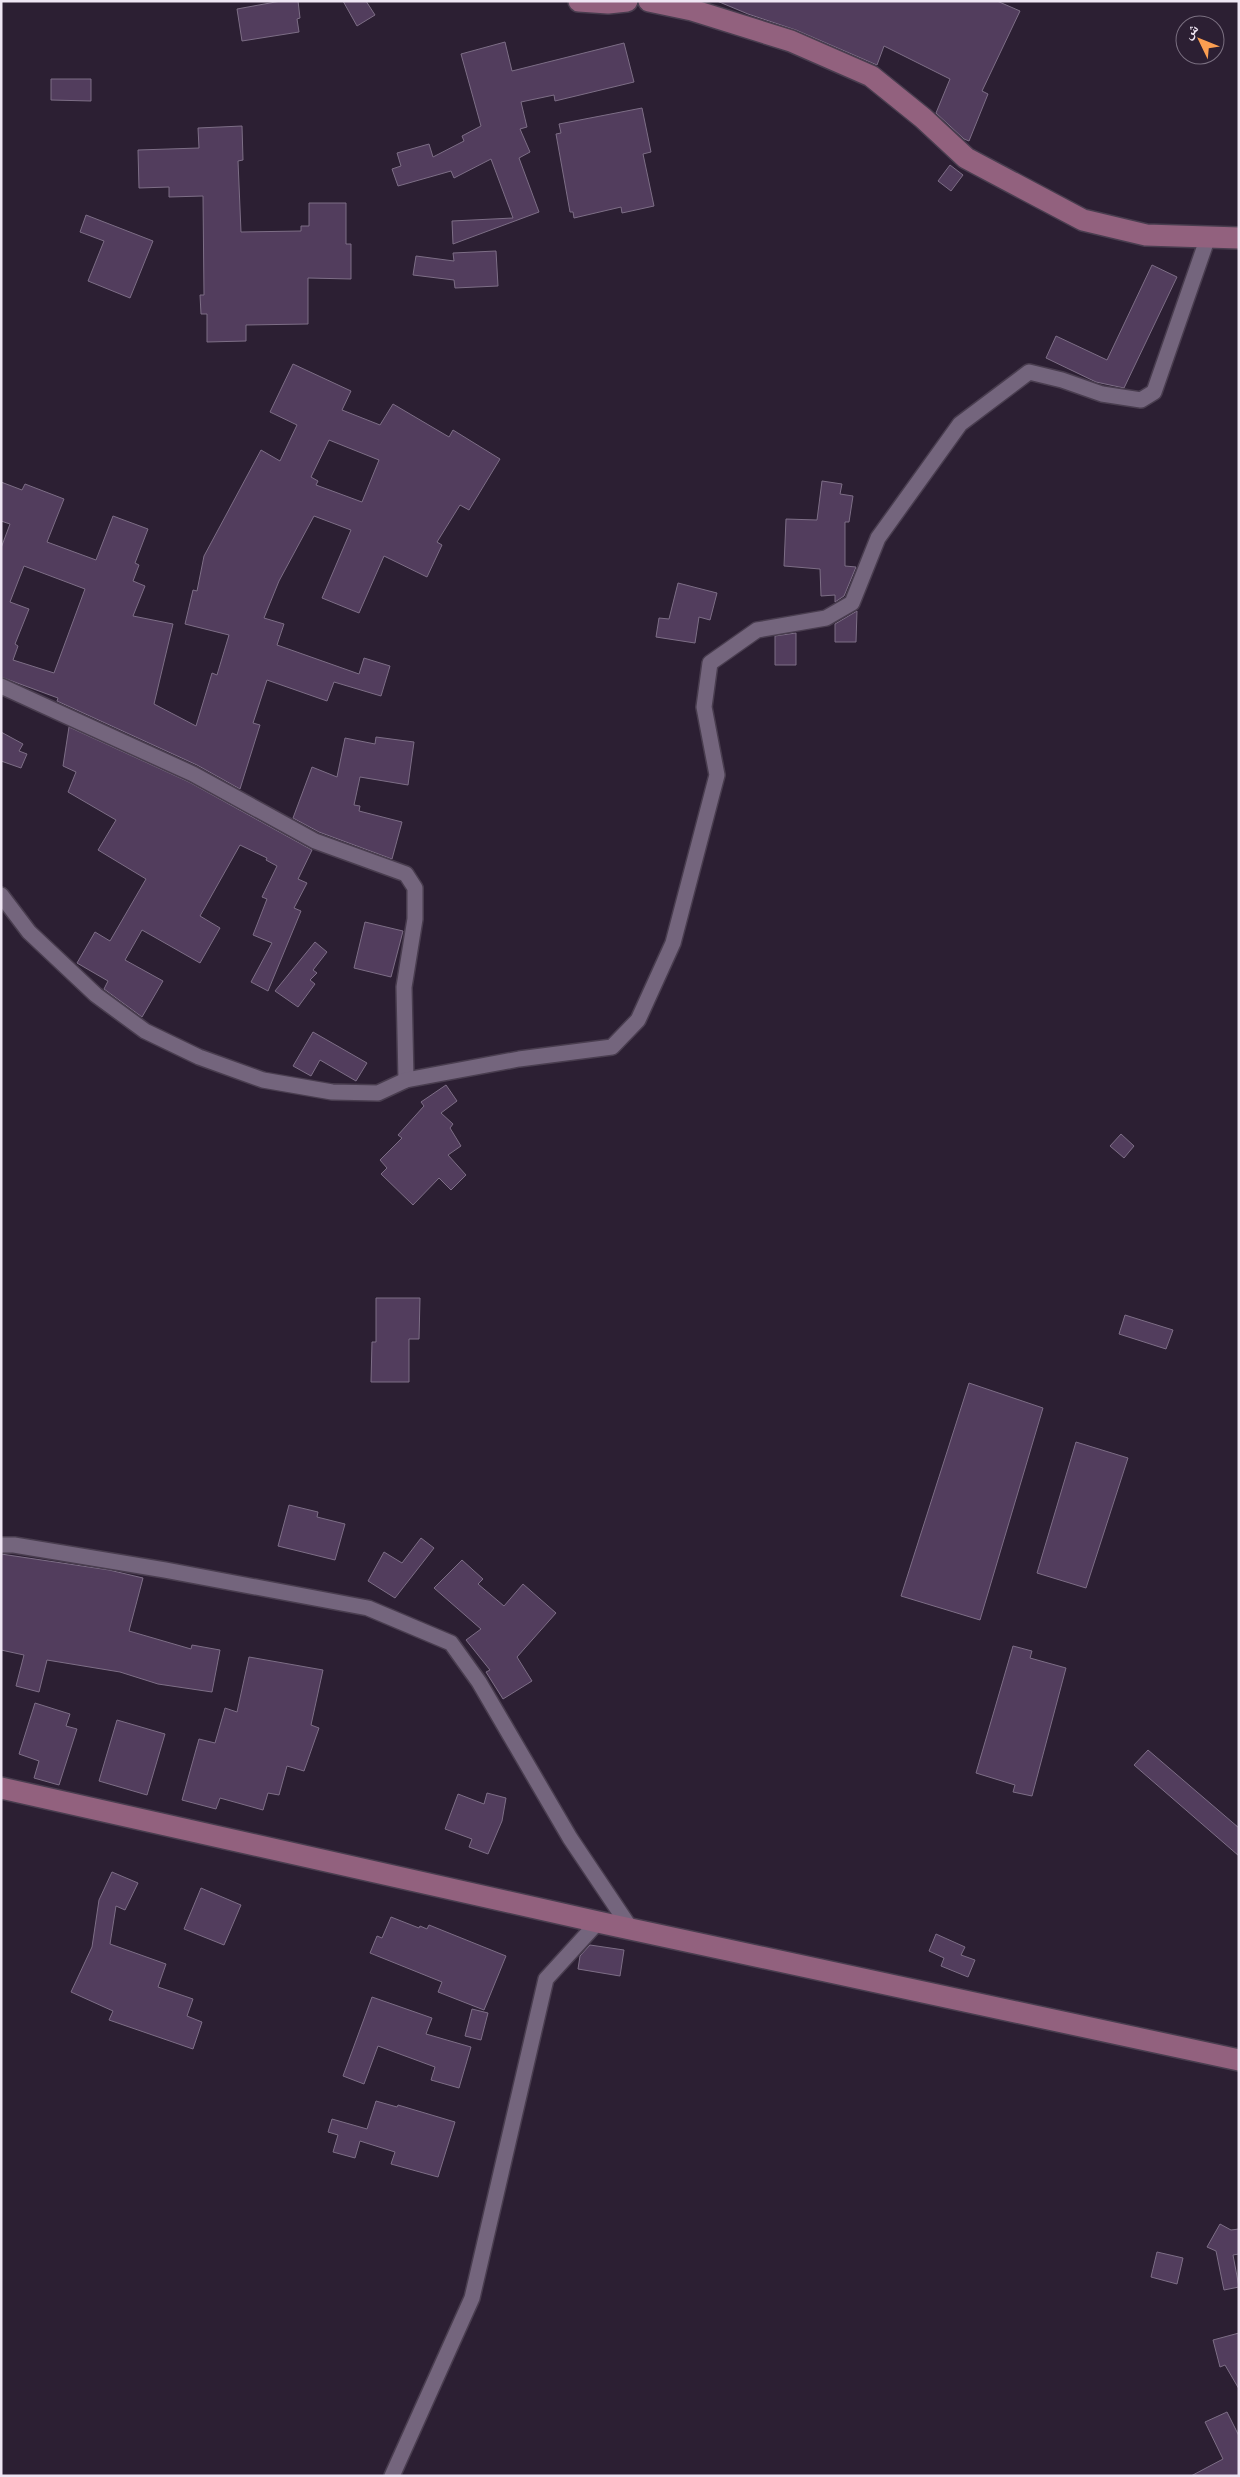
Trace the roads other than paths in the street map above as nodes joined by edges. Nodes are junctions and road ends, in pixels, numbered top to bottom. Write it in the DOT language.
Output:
graph roads {
  1 [pos="579,1"];
  2 [pos="627,1"];
  3 [pos="649,1"];
  4 [pos="694,6"];
  5 [pos="1208,237"];
  6 [pos="1239,238"];
  7 [pos="1,686"];
  8 [pos="1,895"];
  9 [pos="406,1080"];
  10 [pos="1,1545"];
  11 [pos="1,1788"];
  12 [pos="598,1922"];
  13 [pos="631,1929"];
  14 [pos="1239,2060"];
  15 [pos="392,2476"];
  1 -- 2 [label="main road"];
  3 -- 4 [label="main road"];
  4 -- 5 [label="main road"];
  5 -- 6 [label="main road"];
  5 -- 9 [label="street"];
  7 -- 9 [label="street"];
  8 -- 9 [label="street"];
  10 -- 13 [label="street"];
  11 -- 12 [label="main road"];
  12 -- 13 [label="main road"];
  12 -- 15 [label="street"];
  13 -- 14 [label="main road"];
}
